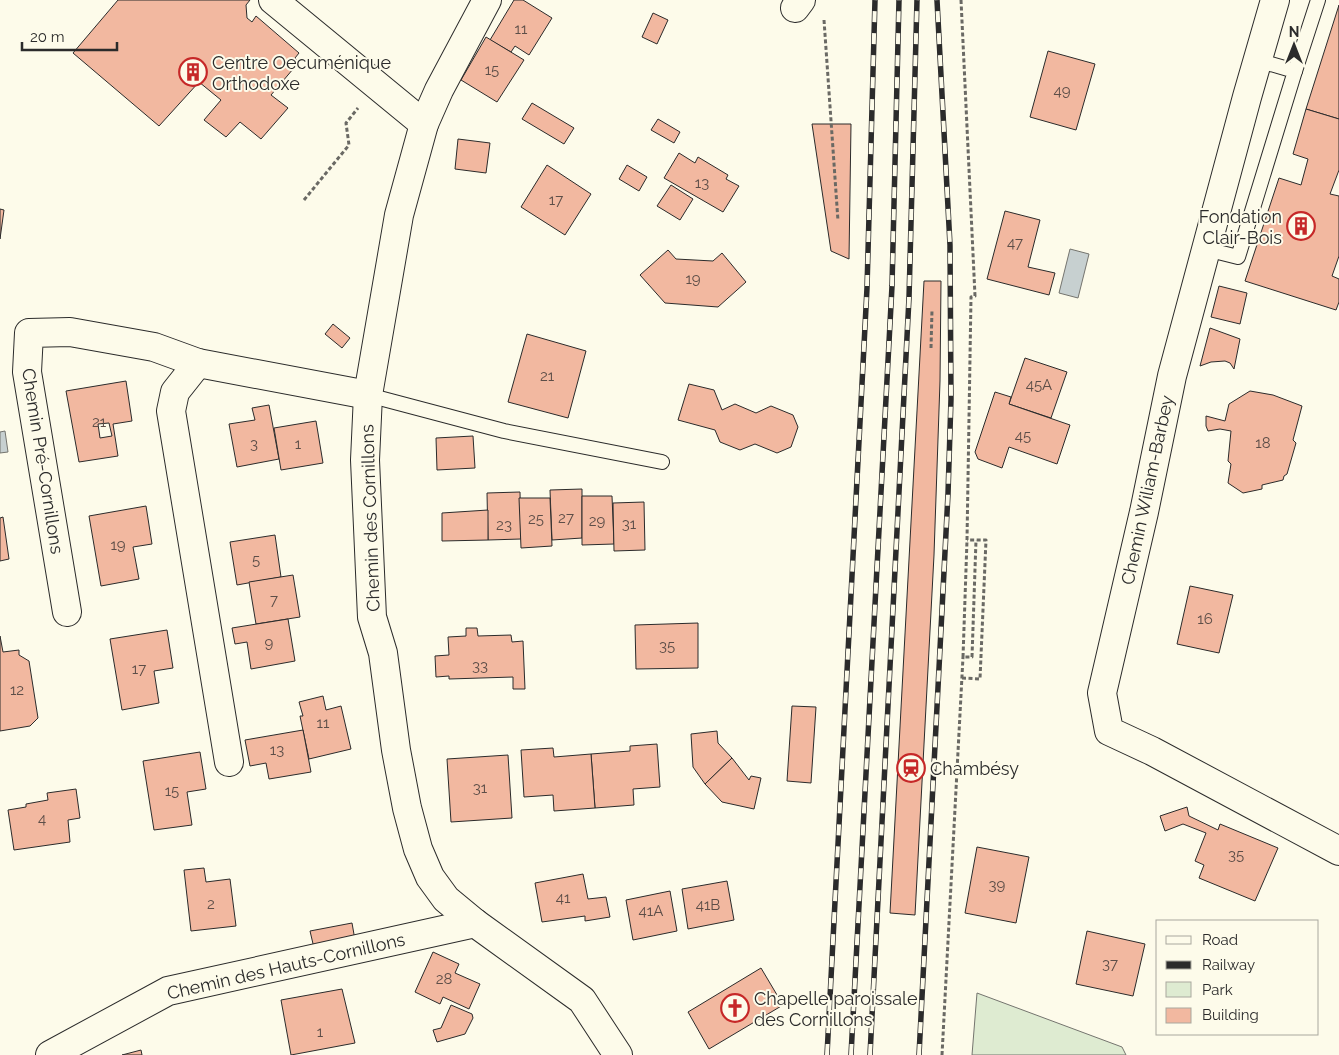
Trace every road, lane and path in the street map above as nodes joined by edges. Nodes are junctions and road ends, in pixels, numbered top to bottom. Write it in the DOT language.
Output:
graph roads {
  1 [pos="273,0"];
  2 [pos="487,0"];
  3 [pos="961,0"];
  4 [pos="1275,0"];
  5 [pos="1318,0"];
  6 [pos="824,16"];
  7 [pos="1257,60"];
  8 [pos="1295,71"];
  9 [pos="377,84"];
  10 [pos="424,124"];
  11 [pos="304,200"];
  12 [pos="838,221"];
  13 [pos="1206,249"];
  14 [pos="932,310"];
  15 [pos="931,348"];
  16 [pos="198,363"];
  17 [pos="368,395"];
  18 [pos="662,462"];
  19 [pos="967,540"];
  20 [pos="976,540"];
  21 [pos="67,612"];
  22 [pos="963,656"];
  23 [pos="962,678"];
  24 [pos="229,762"];
  25 [pos="1339,851"];
  26 [pos="475,924"];
  27 [pos="50,1055"];
  28 [pos="618,1055"];
  29 [pos="942,1055"];
  1 -- 9 [label="street"];
  2 -- 10 [label="street, Chemin des Cornillons"];
  3 -- 19 [label="path"];
  4 -- 7 [label="street, Chemin Wiliam-Barbey"];
  5 -- 8 [label="lane"];
  6 -- 12 [label="path"];
  7 -- 8 [label="lane"];
  7 -- 13 [label="street, Chemin Wiliam-Barbey"];
  8 -- 13 [label="lane"];
  9 -- 10 [label="street"];
  9 -- 11 [label="path"];
  10 -- 17 [label="street, Chemin des Cornillons"];
  13 -- 25 [label="street, Chemin Wiliam-Barbey"];
  14 -- 15 [label="path"];
  16 -- 17 [label="street, Chemin Pré-Cornillons"];
  16 -- 21 [label="street, Chemin Pré-Cornillons"];
  16 -- 24 [label="street"];
  17 -- 18 [label="lane"];
  17 -- 26 [label="street, Chemin des Cornillons"];
  19 -- 20 [label="path"];
  19 -- 22 [label="path"];
  20 -- 22 [label="path"];
  20 -- 23 [label="path"];
  22 -- 23 [label="path"];
  23 -- 29 [label="path"];
  26 -- 27 [label="street, Chemin des Hauts-Cornillons"];
  26 -- 28 [label="street, Chemin des Cornillons"];
}
